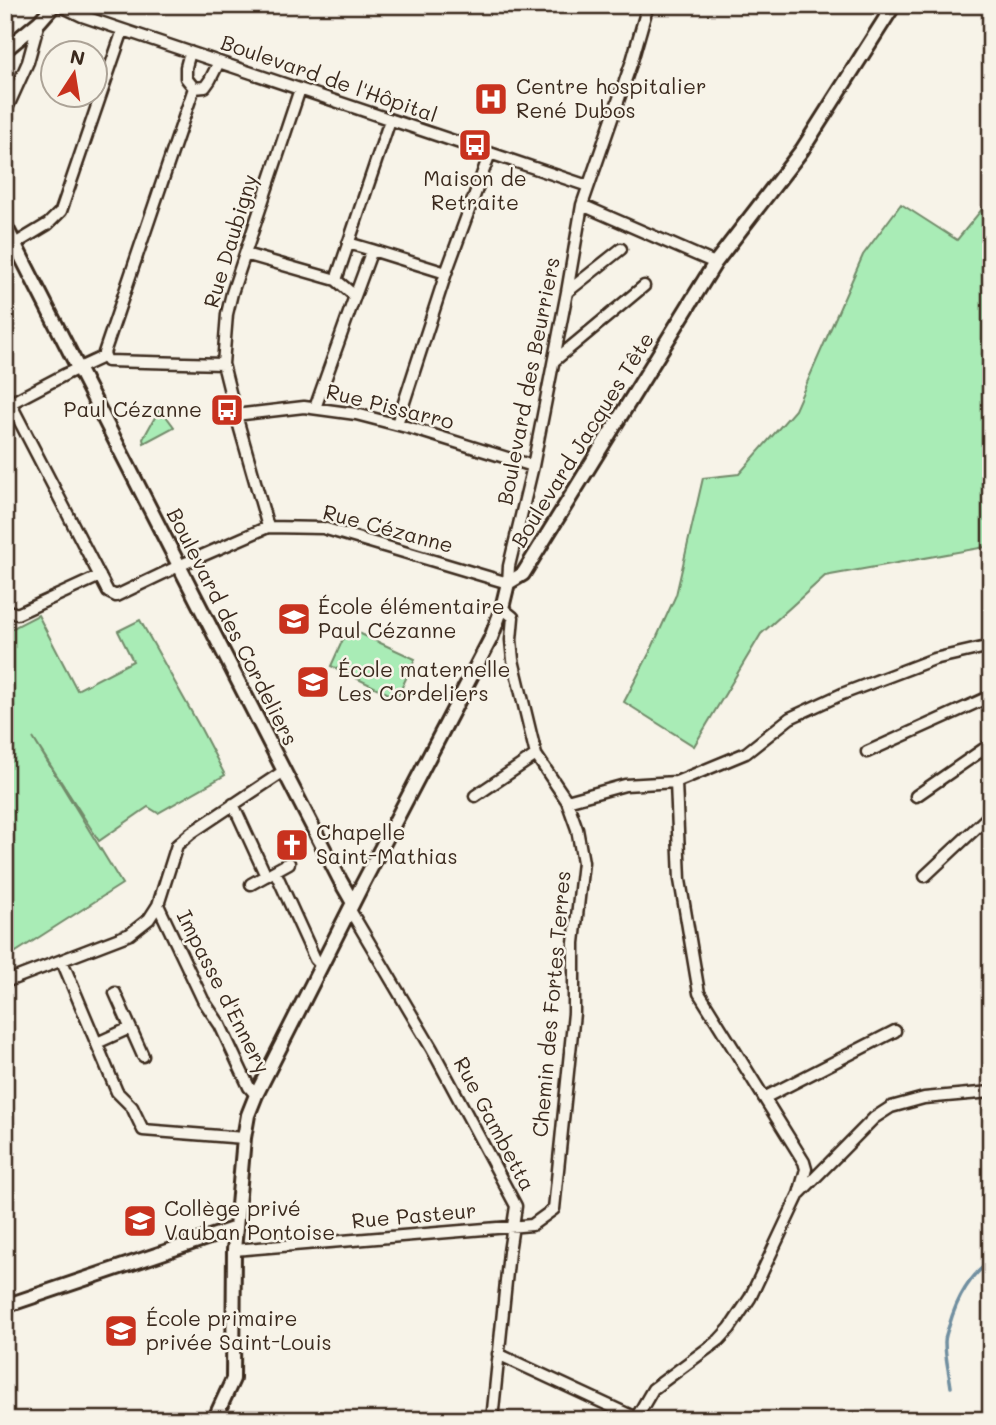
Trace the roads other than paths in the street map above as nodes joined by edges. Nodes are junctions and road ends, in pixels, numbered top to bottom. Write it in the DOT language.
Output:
graph roads {
  1 [pos="56,5"];
  2 [pos="648,5"];
  3 [pos="894,5"];
  4 [pos="39,22"];
  5 [pos="123,30"];
  6 [pos="5,50"];
  7 [pos="190,52"];
  8 [pos="219,62"];
  9 [pos="194,88"];
  10 [pos="300,89"];
  11 [pos="5,113"];
  12 [pos="390,120"];
  13 [pos="490,153"];
  14 [pos="588,186"];
  15 [pos="582,205"];
  16 [pos="5,225"];
  17 [pos="348,243"];
  18 [pos="10,247"];
  19 [pos="621,249"];
  20 [pos="372,250"];
  21 [pos="245,254"];
  22 [pos="715,263"];
  23 [pos="446,273"];
  24 [pos="336,280"];
  25 [pos="644,286"];
  26 [pos="567,292"];
  27 [pos="355,296"];
  28 [pos="105,356"];
  29 [pos="553,362"];
  30 [pos="223,364"];
  31 [pos="79,368"];
  32 [pos="5,393"];
  33 [pos="8,405"];
  34 [pos="315,408"];
  35 [pos="236,415"];
  36 [pos="397,424"];
  37 [pos="533,466"];
  38 [pos="268,527"];
  39 [pos="179,565"];
  40 [pos="100,576"];
  41 [pos="508,583"];
  42 [pos="5,608"];
  43 [pos="502,608"];
  44 [pos="991,652"];
  45 [pos="991,696"];
  46 [pos="991,744"];
  47 [pos="867,752"];
  48 [pos="536,755"];
  49 [pos="284,771"];
  50 [pos="676,782"];
  51 [pos="475,796"];
  52 [pos="916,796"];
  53 [pos="567,801"];
  54 [pos="233,804"];
  55 [pos="991,814"];
  56 [pos="289,863"];
  57 [pos="270,873"];
  58 [pos="925,876"];
  59 [pos="251,884"];
  60 [pos="158,905"];
  61 [pos="352,906"];
  62 [pos="62,961"];
  63 [pos="321,965"];
  64 [pos="5,982"];
  65 [pos="115,993"];
  66 [pos="131,1028"];
  67 [pos="895,1031"];
  68 [pos="97,1043"];
  69 [pos="143,1056"];
  70 [pos="991,1092"];
  71 [pos="256,1095"];
  72 [pos="764,1098"];
  73 [pos="244,1138"];
  74 [pos="799,1194"];
  75 [pos="513,1227"];
  76 [pos="236,1228"];
  77 [pos="234,1250"];
  78 [pos="5,1306"];
  79 [pos="498,1354"];
  80 [pos="635,1419"];
  81 [pos="214,1420"];
  82 [pos="492,1420"];
  1 -- 4 [label="street"];
  1 -- 5 [label="street, Boulevard de l'Hôpital"];
  2 -- 14 [label="street, Boulevard des Beurriers"];
  3 -- 22 [label="street, Boulevard Jacques Tête"];
  4 -- 6 [label="street"];
  4 -- 11 [label="street"];
  5 -- 7 [label="street, Boulevard de l'Hôpital"];
  5 -- 18 [label="street"];
  7 -- 8 [label="street, Boulevard de l'Hôpital"];
  7 -- 9 [label="street"];
  8 -- 9 [label="street"];
  8 -- 10 [label="street, Boulevard de l'Hôpital"];
  9 -- 28 [label="street"];
  10 -- 12 [label="street, Boulevard de l'Hôpital"];
  10 -- 21 [label="street, Rue Daubigny"];
  12 -- 13 [label="street, Boulevard de l'Hôpital"];
  12 -- 17 [label="street"];
  13 -- 14 [label="street, Boulevard de l'Hôpital"];
  13 -- 23 [label="street"];
  14 -- 15 [label="street, Boulevard des Beurriers"];
  15 -- 22 [label="street"];
  15 -- 26 [label="street, Boulevard des Beurriers"];
  16 -- 18 [label="street, Boulevard des Cordeliers"];
  17 -- 20 [label="street"];
  17 -- 24 [label="street"];
  18 -- 31 [label="street, Boulevard des Cordeliers"];
  19 -- 26 [label="street"];
  20 -- 23 [label="street"];
  20 -- 27 [label="street"];
  21 -- 24 [label="street"];
  21 -- 30 [label="street, Rue Daubigny"];
  22 -- 41 [label="street, Boulevard Jacques Tête"];
  23 -- 36 [label="street"];
  24 -- 27 [label="street"];
  25 -- 29 [label="street"];
  26 -- 29 [label="street, Boulevard des Beurriers"];
  27 -- 34 [label="street"];
  28 -- 30 [label="street"];
  28 -- 31 [label="street"];
  29 -- 37 [label="street, Boulevard des Beurriers"];
  30 -- 35 [label="street, Rue Daubigny"];
  31 -- 33 [label="street"];
  31 -- 39 [label="street, Boulevard des Cordeliers"];
  32 -- 33 [label="street"];
  33 -- 40 [label="street"];
  34 -- 35 [label="street, Rue Pissarro"];
  34 -- 36 [label="street, Rue Pissarro"];
  35 -- 38 [label="street, Rue Daubigny"];
  36 -- 37 [label="street, Rue Pissarro"];
  37 -- 41 [label="street, Boulevard des Beurriers"];
  38 -- 39 [label="street, Rue Cézanne"];
  38 -- 41 [label="street, Rue Cézanne"];
  39 -- 40 [label="street, Rue Cézanne"];
  39 -- 49 [label="street, Boulevard des Cordeliers"];
  40 -- 42 [label="street"];
  41 -- 43 [label="street"];
  43 -- 48 [label="street, Chemin des Fortes Terres"];
  43 -- 61 [label="street"];
  44 -- 50 [label="street"];
  45 -- 47 [label="street"];
  46 -- 52 [label="street"];
  48 -- 51 [label="street"];
  48 -- 53 [label="street, Chemin des Fortes Terres"];
  49 -- 54 [label="street"];
  49 -- 61 [label="street, Boulevard des Cordeliers"];
  50 -- 53 [label="street"];
  50 -- 72 [label="street"];
  53 -- 75 [label="street, Chemin des Fortes Terres"];
  54 -- 57 [label="street"];
  54 -- 60 [label="street"];
  55 -- 58 [label="street"];
  56 -- 57 [label="street"];
  57 -- 59 [label="street"];
  57 -- 63 [label="street"];
  60 -- 62 [label="street"];
  60 -- 71 [label="street, Impasse d'Ennery"];
  61 -- 63 [label="street"];
  61 -- 75 [label="street, Rue Gambetta"];
  62 -- 64 [label="street"];
  62 -- 68 [label="street"];
  63 -- 71 [label="street"];
  65 -- 66 [label="street"];
  66 -- 68 [label="street"];
  66 -- 69 [label="street"];
  67 -- 72 [label="street"];
  68 -- 73 [label="street"];
  70 -- 74 [label="street"];
  71 -- 73 [label="street"];
  72 -- 74 [label="street"];
  73 -- 76 [label="street"];
  74 -- 80 [label="street"];
  75 -- 77 [label="street, Rue Pasteur"];
  75 -- 79 [label="street, Rue Gambetta"];
  76 -- 77 [label="street"];
  76 -- 78 [label="street"];
  77 -- 81 [label="street"];
  79 -- 80 [label="street"];
  79 -- 82 [label="street, Rue Gambetta"];
}
